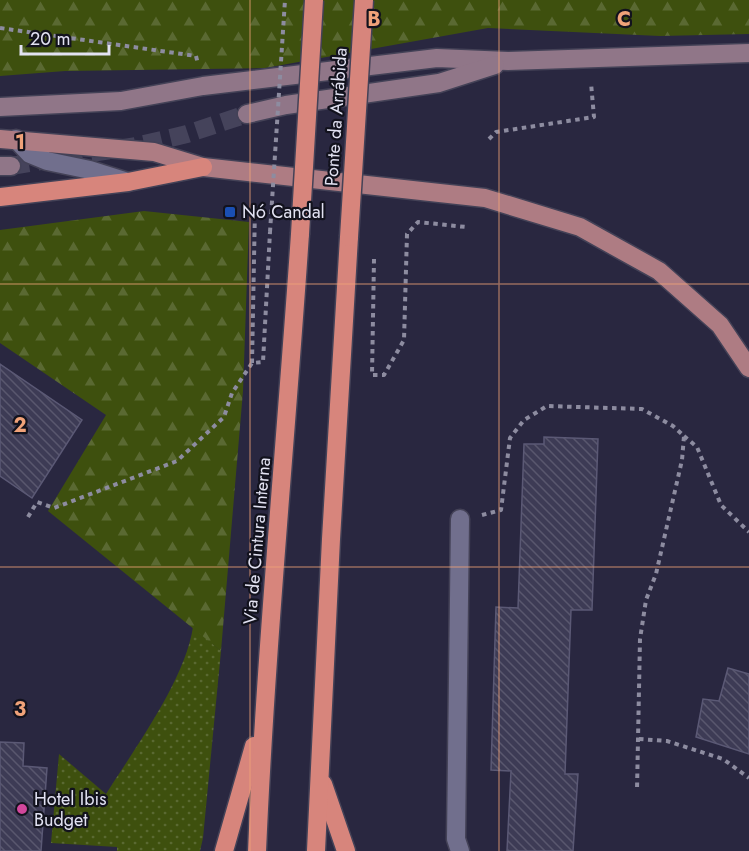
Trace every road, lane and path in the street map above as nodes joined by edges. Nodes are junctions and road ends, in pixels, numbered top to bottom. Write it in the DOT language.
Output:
graph roads {
  1 [pos="285,0"];
  2 [pos="314,0"];
  3 [pos="364,0"];
  4 [pos="0,28"];
  5 [pos="749,53"];
  6 [pos="508,61"];
  7 [pos="591,82"];
  8 [pos="203,86"];
  9 [pos="0,107"];
  10 [pos="247,114"];
  11 [pos="8,139"];
  12 [pos="489,139"];
  13 [pos="203,167"];
  14 [pos="128,182"];
  15 [pos="0,197"];
  16 [pos="255,208"];
  17 [pos="466,227"];
  18 [pos="300,234"];
  19 [pos="375,250"];
  20 [pos="252,363"];
  21 [pos="749,368"];
  22 [pos="684,436"];
  23 [pos="28,517"];
  24 [pos="460,519"];
  25 [pos="749,532"];
  26 [pos="263,715"];
  27 [pos="639,739"];
  28 [pos="321,777"];
  29 [pos="749,778"];
  30 [pos="637,790"];
  31 [pos="224,851"];
  32 [pos="257,851"];
  33 [pos="316,851"];
  34 [pos="346,851"];
  35 [pos="460,851"];
  1 -- 20 [label="path, bridge"];
  2 -- 18 [label="highway, Ponte da Arrábida, bridge"];
  3 -- 28 [label="highway, Ponte da Arrábida, bridge"];
  4 -- 8 [label="path"];
  5 -- 6 [label="street"];
  6 -- 8 [label="street"];
  6 -- 10 [label="street"];
  7 -- 12 [label="path"];
  8 -- 9 [label="street"];
  11 -- 13 [label="main road"];
  11 -- 14 [label="lane"];
  13 -- 14 [label="highway"];
  13 -- 21 [label="main road"];
  14 -- 15 [label="highway"];
  16 -- 20 [label="path"];
  17 -- 19 [label="path"];
  18 -- 26 [label="highway, Via de Cintura Interna"];
  20 -- 23 [label="path"];
  22 -- 24 [label="path"];
  22 -- 25 [label="path"];
  22 -- 27 [label="path"];
  24 -- 35 [label="lane"];
  26 -- 31 [label="highway"];
  26 -- 32 [label="highway, Via de Cintura Interna"];
  27 -- 29 [label="path"];
  27 -- 30 [label="path"];
  28 -- 33 [label="highway"];
  28 -- 34 [label="highway"];
}
